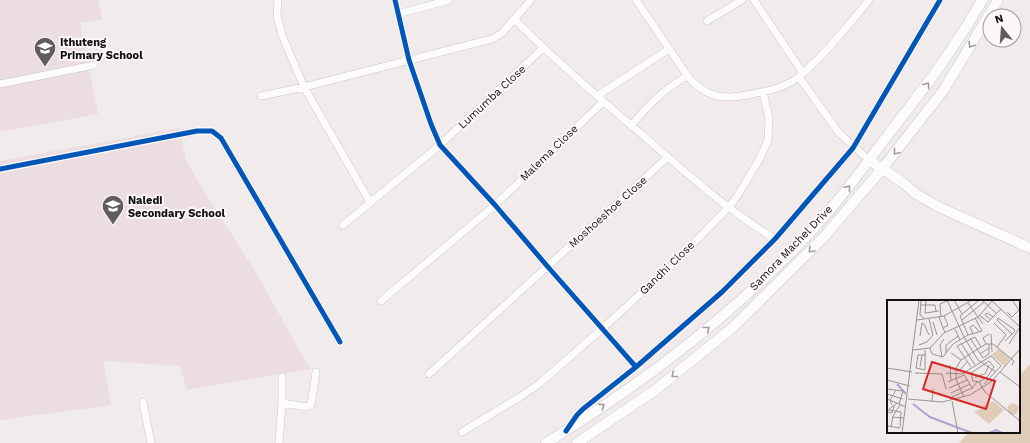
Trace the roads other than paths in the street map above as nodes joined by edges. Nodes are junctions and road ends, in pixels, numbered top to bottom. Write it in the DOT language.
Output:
graph roads {
  1 [pos="278,0"];
  2 [pos="395,0"];
  3 [pos="449,0"];
  4 [pos="531,0"];
  5 [pos="636,0"];
  6 [pos="742,0"];
  7 [pos="754,0"];
  8 [pos="869,0"];
  9 [pos="940,0"];
  10 [pos="982,0"];
  11 [pos="998,0"];
  12 [pos="398,14"];
  13 [pos="514,20"];
  14 [pos="707,21"];
  15 [pos="543,48"];
  16 [pos="669,49"];
  17 [pos="409,60"];
  18 [pos="94,65"];
  19 [pos="801,75"];
  20 [pos="687,76"];
  21 [pos="0,84"];
  22 [pos="304,87"];
  23 [pos="763,92"];
  24 [pos="261,96"];
  25 [pos="597,96"];
  26 [pos="603,102"];
  27 [pos="631,126"];
  28 [pos="440,145"];
  29 [pos="853,148"];
  30 [pos="668,157"];
  31 [pos="869,160"];
  32 [pos="0,169"];
  33 [pos="882,169"];
  34 [pos="370,202"];
  35 [pos="495,205"];
  36 [pos="729,207"];
  37 [pos="343,225"];
  38 [pos="775,239"];
  39 [pos="1030,248"];
  40 [pos="548,267"];
  41 [pos="381,301"];
  42 [pos="602,328"];
  43 [pos="340,342"];
  44 [pos="636,367"];
  45 [pos="316,372"];
  46 [pos="429,374"];
  47 [pos="282,376"];
  48 [pos="143,402"];
  49 [pos="282,403"];
  50 [pos="566,431"];
  51 [pos="462,432"];
  52 [pos="151,443"];
  53 [pos="279,443"];
  54 [pos="546,443"];
  55 [pos="577,443"];
  1 -- 22 [label="street"];
  2 -- 12 [label="street"];
  3 -- 12 [label="street"];
  4 -- 13 [label="street"];
  5 -- 16 [label="street"];
  6 -- 14 [label="street"];
  7 -- 19 [label="street"];
  8 -- 19 [label="street"];
  9 -- 29 [label="street"];
  31 -- 10 [label="main road, Samora Machel Drive, one-way"];
  11 -- 33 [label="main road, Samora Machel Drive, one-way"];
  12 -- 17 [label="street"];
  13 -- 15 [label="street"];
  13 -- 17 [label="street"];
  15 -- 25 [label="street"];
  15 -- 28 [label="street, Lumumba Close"];
  16 -- 20 [label="street"];
  16 -- 25 [label="street"];
  17 -- 22 [label="street"];
  17 -- 28 [label="street"];
  18 -- 21 [label="street"];
  19 -- 23 [label="street"];
  19 -- 29 [label="street"];
  20 -- 23 [label="street"];
  20 -- 27 [label="street"];
  22 -- 24 [label="street"];
  22 -- 34 [label="street"];
  23 -- 36 [label="street, Gandhi Close"];
  25 -- 26 [label="street"];
  26 -- 27 [label="street"];
  26 -- 35 [label="street, Malema Close"];
  27 -- 30 [label="street"];
  28 -- 34 [label="street, Lumumba Close"];
  28 -- 35 [label="street"];
  29 -- 31 [label="street"];
  29 -- 38 [label="street"];
  30 -- 36 [label="street"];
  30 -- 40 [label="street, Moshoeshoe Close"];
  31 -- 33 [label="main road"];
  50 -- 31 [label="main road, Samora Machel Drive, one-way"];
  32 -- 43 [label="street"];
  33 -- 39 [label="main road"];
  33 -- 55 [label="main road, Samora Machel Drive, one-way"];
  34 -- 37 [label="street, Lumumba Close"];
  35 -- 40 [label="street"];
  35 -- 41 [label="street, Malema Close"];
  36 -- 38 [label="street"];
  36 -- 42 [label="street, Gandhi Close"];
  38 -- 44 [label="street"];
  40 -- 42 [label="street"];
  40 -- 46 [label="street, Moshoeshoe Close"];
  42 -- 44 [label="street"];
  42 -- 51 [label="street, Gandhi Close"];
  44 -- 50 [label="street"];
  45 -- 49 [label="street"];
  47 -- 49 [label="street"];
  48 -- 52 [label="street"];
  49 -- 53 [label="street"];
  50 -- 54 [label="main road, Samora Machel Drive"];
}
